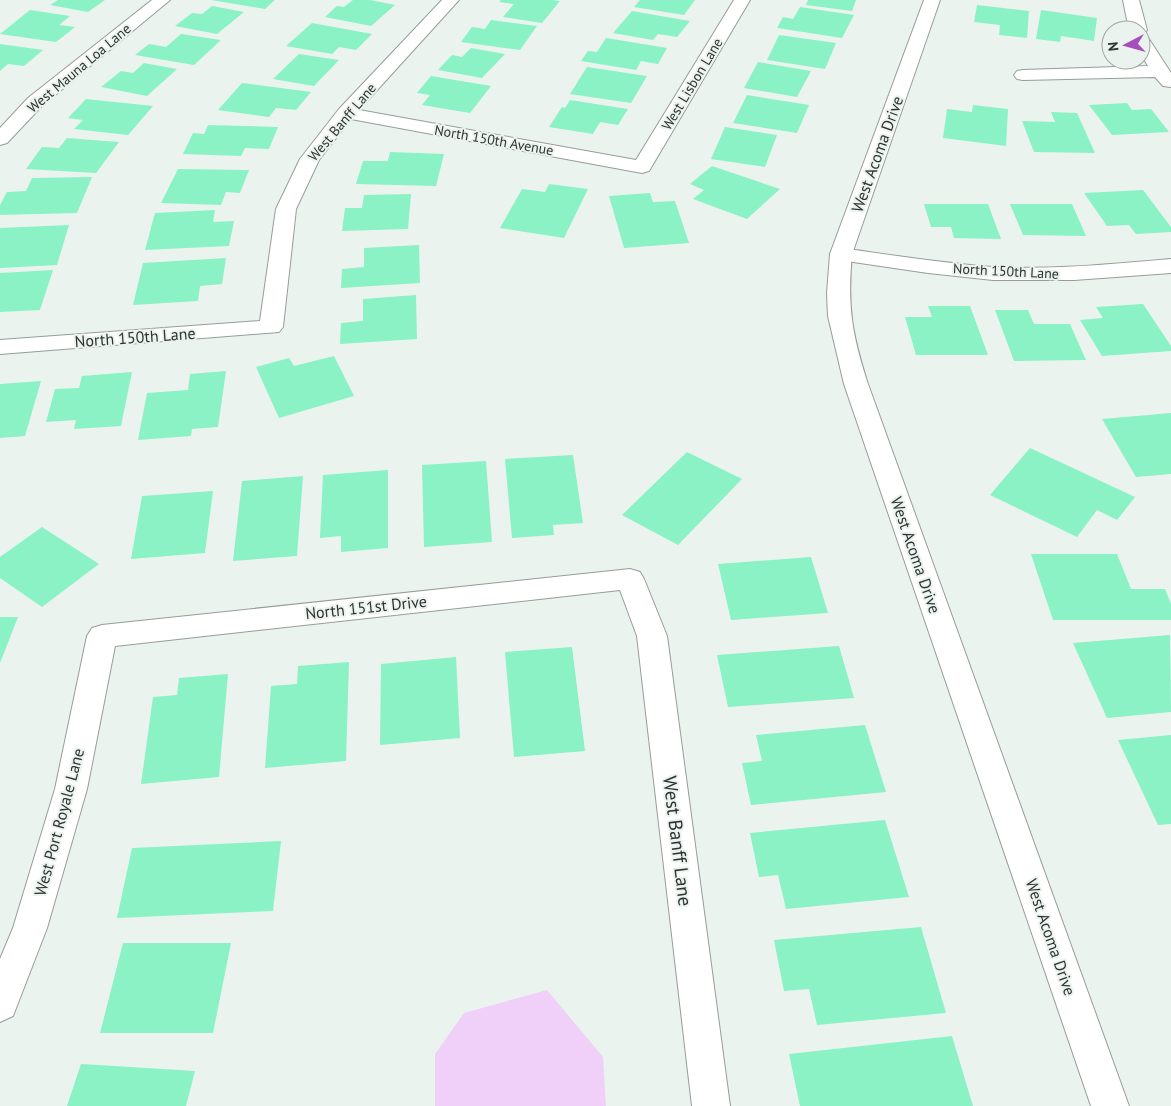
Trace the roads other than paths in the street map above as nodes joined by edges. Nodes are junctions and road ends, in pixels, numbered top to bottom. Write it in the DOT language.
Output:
graph roads {
  1 [pos="162,0"];
  2 [pos="451,0"];
  3 [pos="742,0"];
  4 [pos="932,0"];
  5 [pos="1131,0"];
  6 [pos="1136,20"];
  7 [pos="1151,55"];
  8 [pos="1024,75"];
  9 [pos="1165,77"];
  10 [pos="346,113"];
  11 [pos="0,140"];
  12 [pos="642,167"];
  13 [pos="841,254"];
  14 [pos="1171,266"];
  15 [pos="271,328"];
  16 [pos="0,347"];
  17 [pos="630,578"];
  18 [pos="102,636"];
  19 [pos="0,1004"];
  20 [pos="712,1106"];
  21 [pos="1110,1106"];
  1 -- 11 [label="street, West Mauna Loa Lane"];
  2 -- 10 [label="street, West Banff Lane"];
  3 -- 12 [label="street, West Lisbon Lane"];
  4 -- 13 [label="street, West Acoma Drive"];
  5 -- 6 [label="street"];
  7 -- 9 [label="street"];
  8 -- 9 [label="street"];
  10 -- 12 [label="street, North 150th Avenue"];
  10 -- 15 [label="street, West Banff Lane"];
  13 -- 14 [label="street, North 150th Lane"];
  13 -- 21 [label="street, West Acoma Drive"];
  15 -- 16 [label="street, North 150th Lane"];
  17 -- 18 [label="street, North 151st Drive"];
  17 -- 20 [label="street, West Banff Lane"];
  18 -- 19 [label="street, West Port Royale Lane"];
}
